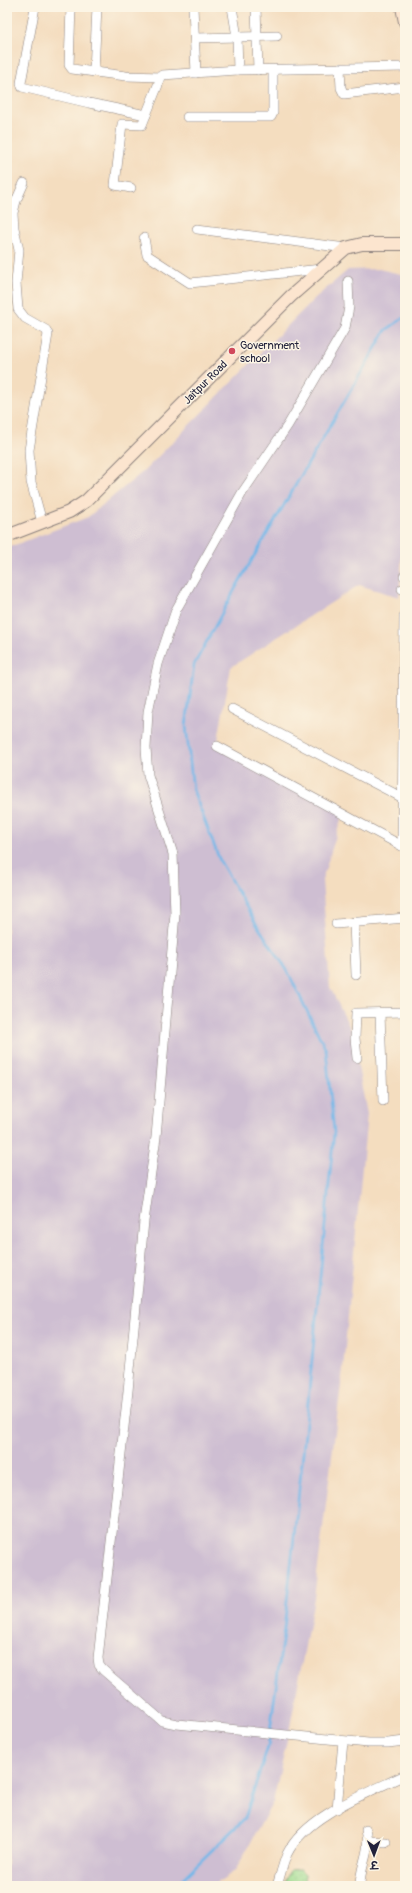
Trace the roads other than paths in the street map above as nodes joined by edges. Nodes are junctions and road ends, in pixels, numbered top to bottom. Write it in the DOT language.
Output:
graph roads {
  1 [pos="35,7"];
  2 [pos="71,7"];
  3 [pos="98,7"];
  4 [pos="193,7"];
  5 [pos="232,7"];
  6 [pos="256,7"];
  7 [pos="402,7"];
  8 [pos="405,22"];
  9 [pos="237,36"];
  10 [pos="257,36"];
  11 [pos="277,36"];
  12 [pos="195,38"];
  13 [pos="405,67"];
  14 [pos="340,68"];
  15 [pos="238,70"];
  16 [pos="258,70"];
  17 [pos="274,70"];
  18 [pos="94,72"];
  19 [pos="196,73"];
  20 [pos="160,77"];
  21 [pos="405,87"];
  22 [pos="146,115"];
  23 [pos="187,117"];
  24 [pos="24,184"];
  25 [pos="131,188"];
  26 [pos="197,228"];
  27 [pos="11,236"];
  28 [pos="144,238"];
  29 [pos="405,244"];
  30 [pos="346,248"];
  31 [pos="405,251"];
  32 [pos="321,269"];
  33 [pos="348,281"];
  34 [pos="42,522"];
  35 [pos="7,536"];
  36 [pos="7,542"];
  37 [pos="404,616"];
  38 [pos="404,664"];
  39 [pos="232,709"];
  40 [pos="217,746"];
  41 [pos="403,767"];
  42 [pos="401,797"];
  43 [pos="403,846"];
  44 [pos="405,918"];
  45 [pos="354,922"];
  46 [pos="336,924"];
  47 [pos="356,975"];
  48 [pos="380,1012"];
  49 [pos="405,1012"];
  50 [pos="357,1058"];
  51 [pos="383,1102"];
  52 [pos="343,1741"];
  53 [pos="405,1741"];
  54 [pos="405,1775"];
  55 [pos="337,1809"];
  56 [pos="366,1830"];
  57 [pos="369,1841"];
  58 [pos="386,1842"];
  59 [pos="277,1886"];
  60 [pos="360,1886"];
  1 -- 22 [label="street"];
  2 -- 18 [label="street"];
  3 -- 18 [label="street"];
  4 -- 12 [label="street"];
  5 -- 9 [label="street"];
  6 -- 10 [label="street"];
  7 -- 8 [label="street"];
  9 -- 10 [label="street"];
  9 -- 12 [label="street"];
  9 -- 15 [label="street"];
  10 -- 11 [label="street"];
  10 -- 16 [label="street"];
  12 -- 19 [label="street"];
  13 -- 14 [label="street"];
  14 -- 17 [label="street"];
  14 -- 21 [label="street"];
  15 -- 16 [label="street"];
  15 -- 19 [label="street"];
  16 -- 17 [label="street"];
  17 -- 23 [label="street"];
  18 -- 20 [label="street"];
  19 -- 20 [label="street"];
  20 -- 22 [label="street"];
  22 -- 25 [label="street"];
  24 -- 27 [label="street"];
  26 -- 30 [label="street"];
  27 -- 34 [label="street"];
  28 -- 32 [label="street"];
  29 -- 30 [label="street, Jaitpur Road"];
  30 -- 32 [label="street, Jaitpur Road"];
  31 -- 36 [label="street, Jaitpur Road"];
  32 -- 34 [label="street, Jaitpur Road"];
  33 -- 52 [label="street"];
  34 -- 35 [label="street, Jaitpur Road"];
  37 -- 38 [label="street"];
  38 -- 41 [label="street"];
  39 -- 42 [label="street"];
  40 -- 43 [label="street"];
  41 -- 42 [label="street"];
  42 -- 43 [label="street"];
  44 -- 45 [label="street"];
  45 -- 46 [label="street"];
  45 -- 47 [label="street"];
  48 -- 49 [label="street"];
  48 -- 50 [label="street"];
  48 -- 51 [label="street"];
  52 -- 53 [label="street"];
  52 -- 55 [label="street"];
  54 -- 55 [label="street"];
  55 -- 59 [label="street"];
  56 -- 57 [label="street"];
  57 -- 58 [label="street"];
  57 -- 60 [label="street"];
}
